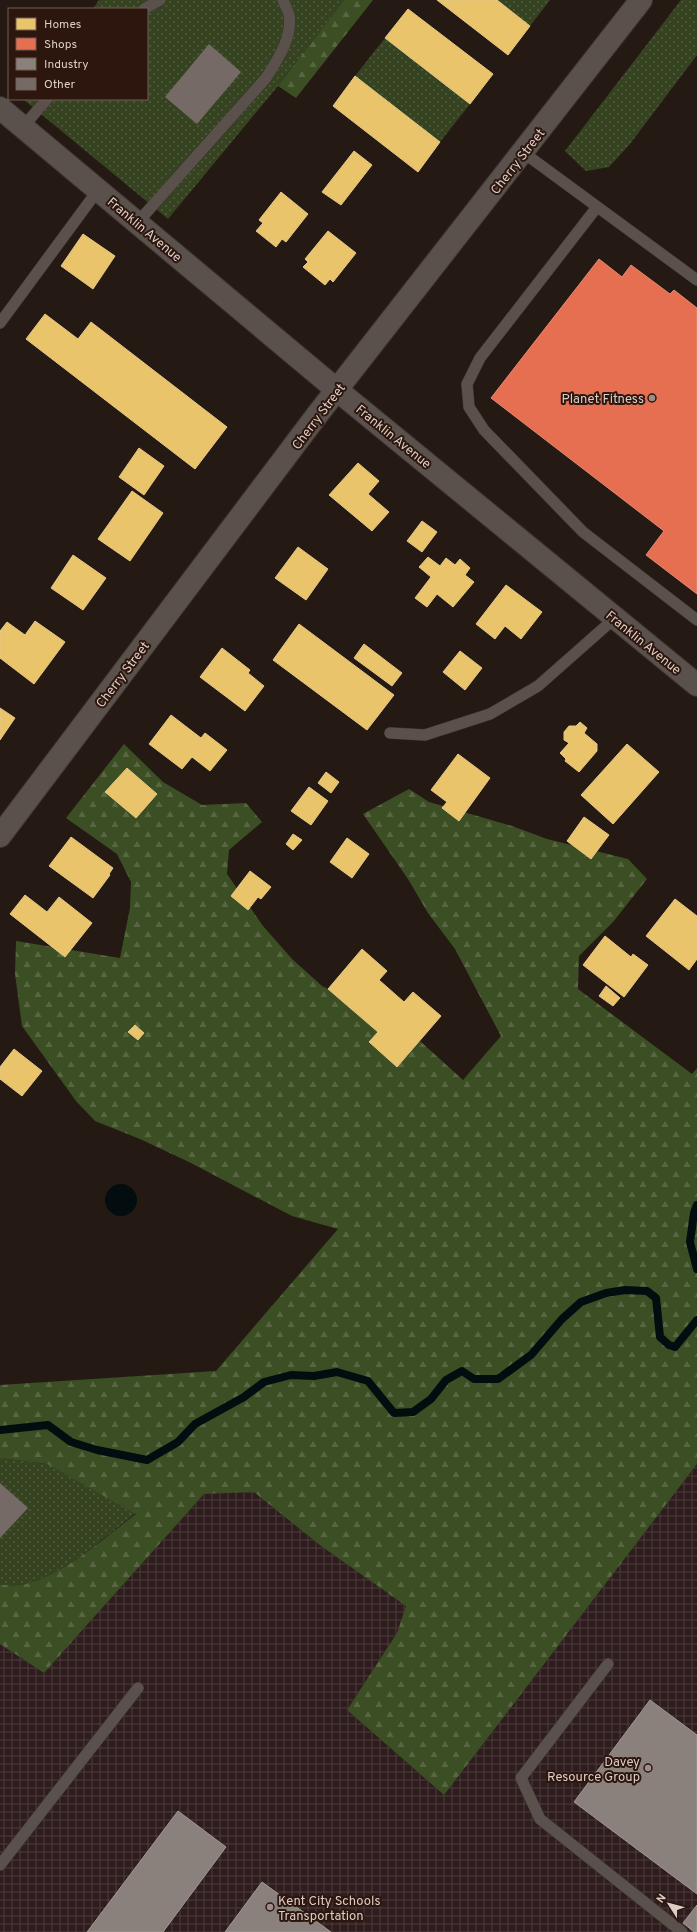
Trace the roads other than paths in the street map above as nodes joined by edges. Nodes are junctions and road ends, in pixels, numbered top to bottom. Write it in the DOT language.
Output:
graph roads {
  1 [pos="160,0"];
  2 [pos="282,0"];
  3 [pos="641,0"];
  4 [pos="146,8"];
  5 [pos="46,100"];
  6 [pos="0,108"];
  7 [pos="23,127"];
  8 [pos="524,153"];
  9 [pos="98,190"];
  10 [pos="598,207"];
  11 [pos="138,223"];
  12 [pos="697,280"];
  13 [pos="0,323"];
  14 [pos="337,390"];
  15 [pos="615,618"];
  16 [pos="697,620"];
  17 [pos="697,685"];
  18 [pos="390,733"];
  19 [pos="0,836"];
  20 [pos="608,1664"];
  21 [pos="138,1688"];
  22 [pos="0,1865"];
  23 [pos="682,1932"];
  1 -- 4 [label="lane"];
  2 -- 11 [label="lane"];
  3 -- 8 [label="street, Cherry Street"];
  5 -- 7 [label="lane"];
  6 -- 7 [label="street, Franklin Avenue"];
  7 -- 9 [label="street, Franklin Avenue"];
  8 -- 10 [label="lane"];
  8 -- 14 [label="street, Cherry Street"];
  9 -- 11 [label="street, Franklin Avenue"];
  9 -- 13 [label="lane"];
  10 -- 12 [label="lane"];
  10 -- 16 [label="lane"];
  11 -- 14 [label="street, Franklin Avenue"];
  14 -- 15 [label="street, Franklin Avenue"];
  14 -- 19 [label="street, Cherry Street"];
  15 -- 17 [label="street, Franklin Avenue"];
  15 -- 18 [label="lane"];
  20 -- 23 [label="lane"];
  21 -- 22 [label="lane"];
}
